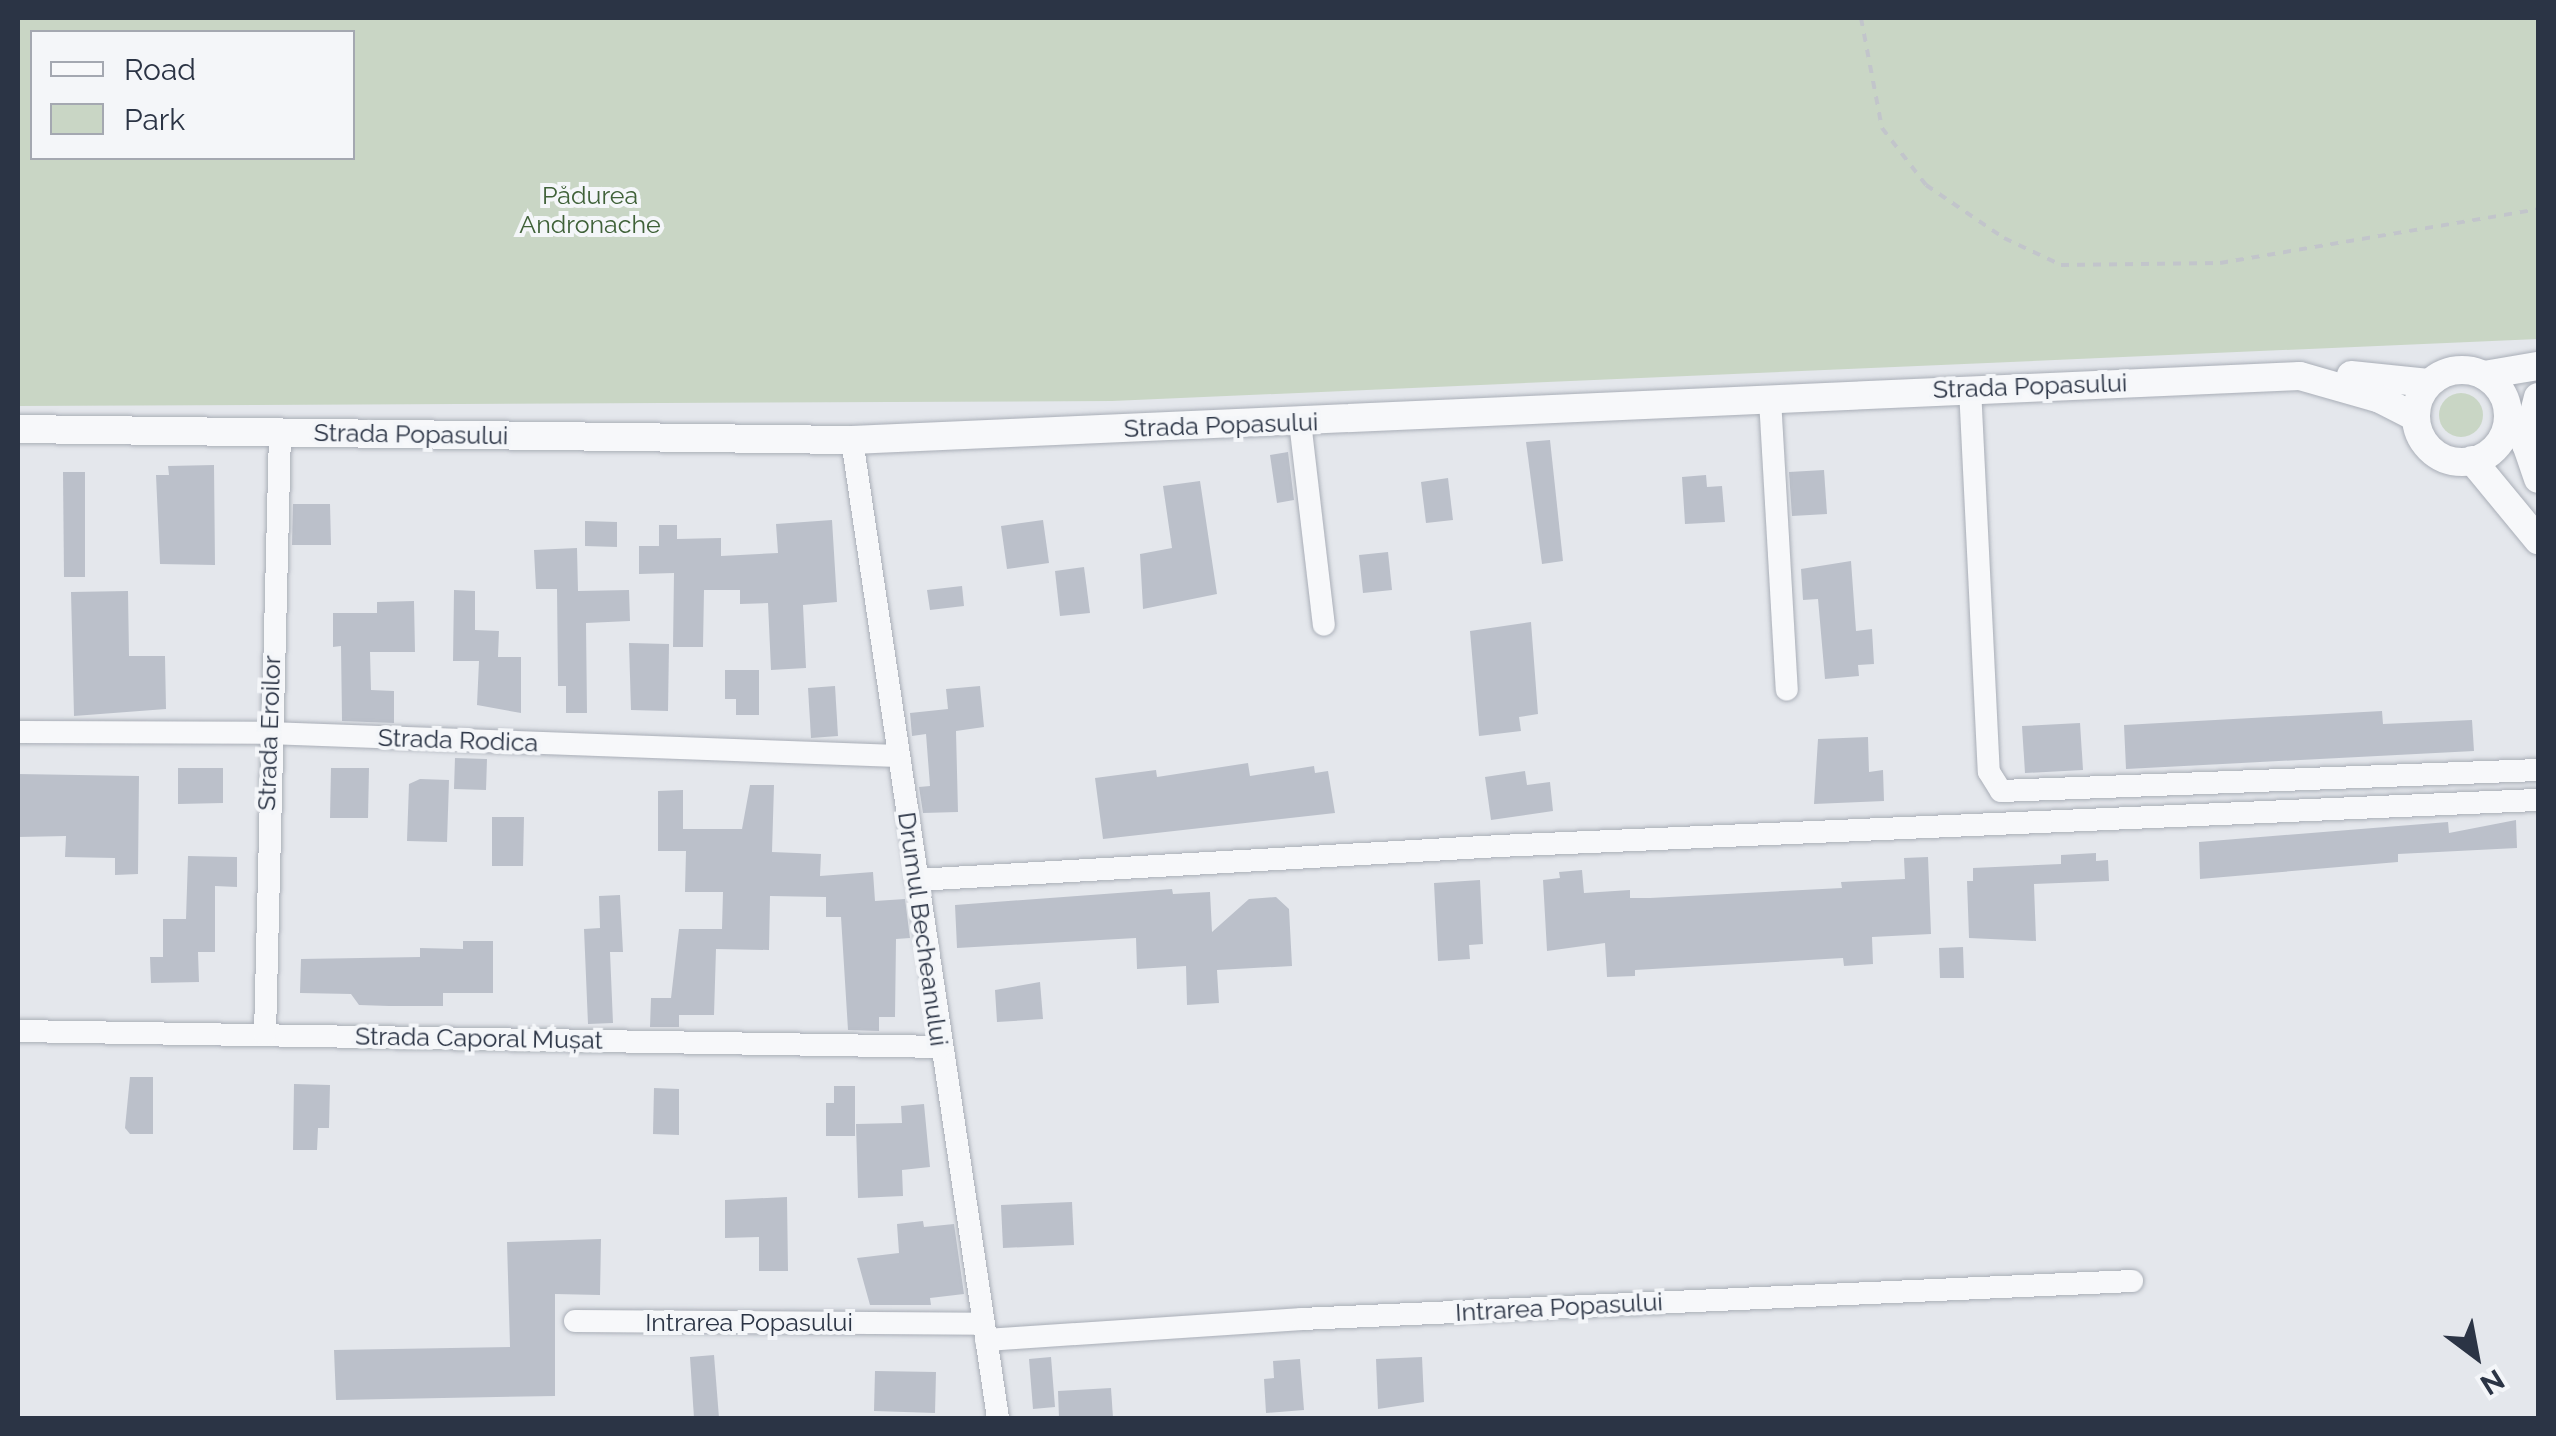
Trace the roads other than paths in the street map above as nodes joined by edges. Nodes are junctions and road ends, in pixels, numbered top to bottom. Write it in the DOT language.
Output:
graph roads {
  1 [pos="2538,366"];
  2 [pos="2484,375"];
  3 [pos="2300,376"];
  4 [pos="2538,381"];
  5 [pos="2428,384"];
  6 [pos="1970,388"];
  7 [pos="2538,397"];
  8 [pos="1770,399"];
  9 [pos="2508,408"];
  10 [pos="2415,418"];
  11 [pos="1300,422"];
  12 [pos="18,429"];
  13 [pos="280,432"];
  14 [pos="852,440"];
  15 [pos="2500,441"];
  16 [pos="2472,460"];
  17 [pos="2538,479"];
  18 [pos="2538,516"];
  19 [pos="2538,540"];
  20 [pos="1324,625"];
  21 [pos="1787,690"];
  22 [pos="18,732"];
  23 [pos="268,734"];
  24 [pos="898,756"];
  25 [pos="2538,770"];
  26 [pos="2538,800"];
  27 [pos="917,880"];
  28 [pos="18,1031"];
  29 [pos="265,1034"];
  30 [pos="940,1047"];
  31 [pos="2132,1281"];
  32 [pos="575,1320"];
  33 [pos="984,1332"];
  34 [pos="998,1418"];
  1 -- 2 [label="street"];
  2 -- 5 [label="street"];
  2 -- 9 [label="street"];
  3 -- 5 [label="street"];
  3 -- 6 [label="street, Strada Popasului"];
  3 -- 10 [label="street, Strada Popasului"];
  4 -- 9 [label="street"];
  5 -- 10 [label="street"];
  6 -- 8 [label="street, Strada Popasului"];
  6 -- 25 [label="street"];
  7 -- 17 [label="street"];
  8 -- 11 [label="street, Strada Popasului"];
  8 -- 21 [label="street"];
  9 -- 15 [label="street"];
  10 -- 16 [label="street"];
  11 -- 14 [label="street, Strada Popasului"];
  11 -- 20 [label="street"];
  12 -- 13 [label="street, Strada Popasului"];
  13 -- 14 [label="street, Strada Popasului"];
  13 -- 23 [label="street, Strada Eroilor"];
  14 -- 24 [label="street, Drumul Becheanului"];
  15 -- 16 [label="street"];
  15 -- 18 [label="street"];
  16 -- 19 [label="street"];
  22 -- 23 [label="street, Strada Rodica"];
  23 -- 24 [label="street, Strada Rodica"];
  23 -- 29 [label="street, Strada Eroilor"];
  24 -- 27 [label="street, Drumul Becheanului"];
  26 -- 27 [label="street"];
  27 -- 30 [label="street, Drumul Becheanului"];
  28 -- 29 [label="street, Strada Caporal Mușat"];
  29 -- 30 [label="street, Strada Caporal Mușat"];
  30 -- 33 [label="street, Drumul Becheanului"];
  31 -- 33 [label="street, Intrarea Popasului"];
  32 -- 33 [label="street, Intrarea Popasului"];
  33 -- 34 [label="street, Drumul Becheanului"];
}
